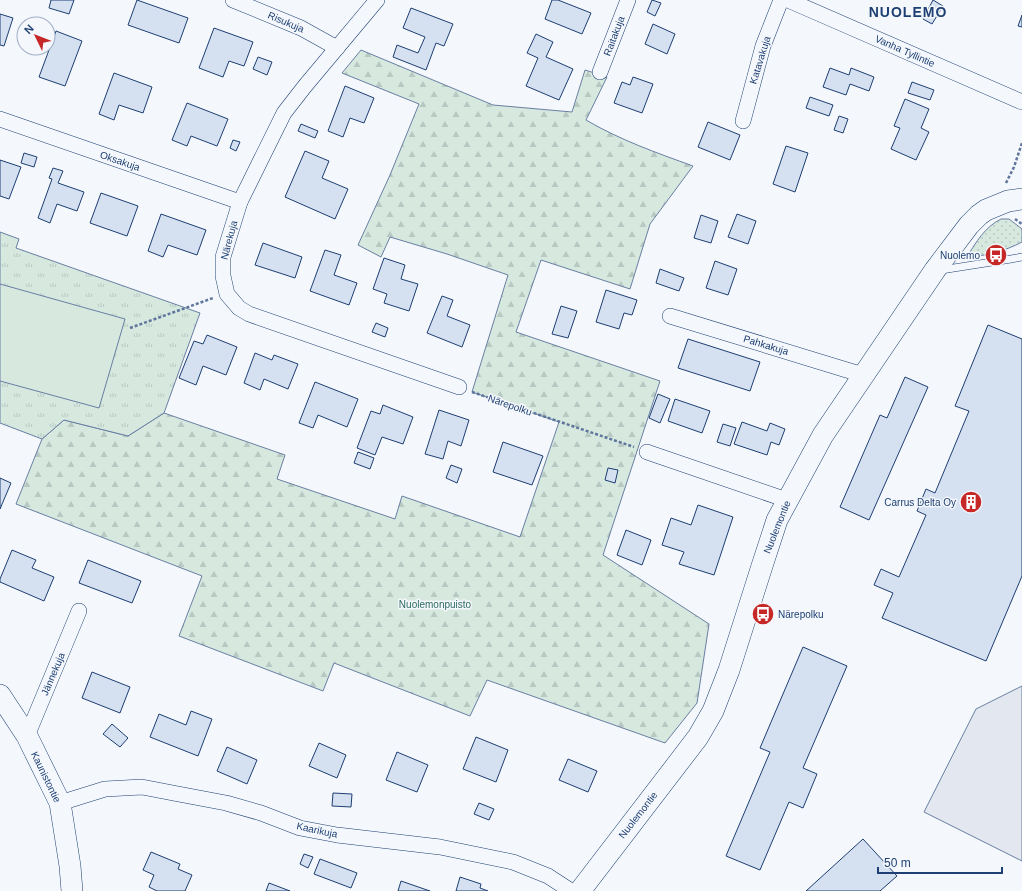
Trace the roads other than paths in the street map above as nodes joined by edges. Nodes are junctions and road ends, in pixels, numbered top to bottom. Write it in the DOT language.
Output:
graph roads {
  1 [pos="233,0"];
  2 [pos="376,0"];
  3 [pos="628,0"];
  4 [pos="781,0"];
  5 [pos="788,0"];
  6 [pos="812,5"];
  7 [pos="337,48"];
  8 [pos="600,72"];
  9 [pos="1022,102"];
  10 [pos="0,119"];
  11 [pos="743,121"];
  12 [pos="1022,199"];
  13 [pos="240,202"];
  14 [pos="1022,256"];
  15 [pos="934,270"];
  16 [pos="670,316"];
  17 [pos="863,375"];
  18 [pos="459,387"];
  19 [pos="647,452"];
  20 [pos="787,500"];
  21 [pos="79,611"];
  22 [pos="0,695"];
  23 [pos="27,736"];
  24 [pos="60,803"];
  25 [pos="72,891"];
  26 [pos="571,891"];
  27 [pos="580,891"];
  1 -- 7 [label="street, Risukuja"];
  2 -- 7 [label="street, Närekuja"];
  3 -- 8 [label="street, Raitakuja"];
  4 -- 11 [label="street, Katavakuja"];
  5 -- 6 [label="street, Vanha Tyllintie"];
  6 -- 9 [label="street, Vanha Tyllintie"];
  7 -- 13 [label="street, Närekuja"];
  10 -- 13 [label="street, Oksakuja"];
  12 -- 15 [label="street, Nuolemontie"];
  13 -- 18 [label="street, Närekuja"];
  14 -- 15 [label="lane"];
  15 -- 17 [label="street, Nuolemontie"];
  16 -- 17 [label="street, Pahkakuja"];
  17 -- 20 [label="street, Nuolemontie"];
  19 -- 20 [label="street"];
  20 -- 27 [label="street, Nuolemontie"];
  21 -- 23 [label="street, Jännekuja"];
  22 -- 23 [label="street, Kaunistontie"];
  23 -- 24 [label="street, Kaunistontie"];
  24 -- 25 [label="street, Kaunistontie"];
  24 -- 26 [label="street, Kaarikuja"];
}
